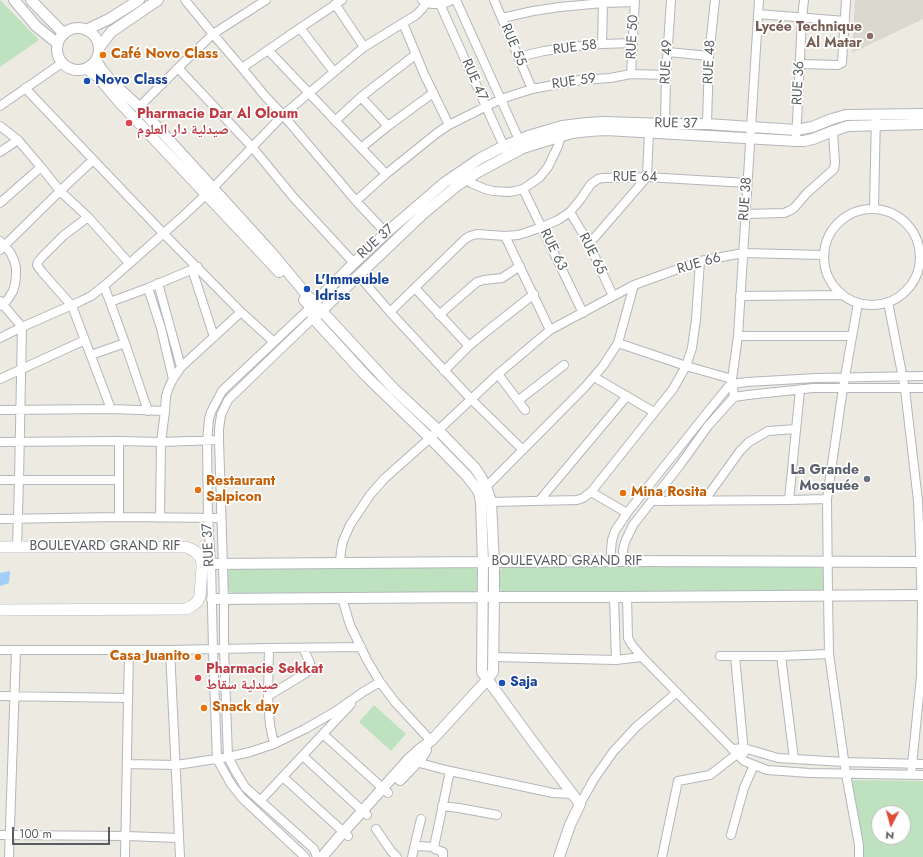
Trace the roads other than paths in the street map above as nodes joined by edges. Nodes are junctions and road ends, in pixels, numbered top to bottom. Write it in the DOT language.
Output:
graph roads {
  1 [pos="14,0"];
  2 [pos="31,0"];
  3 [pos="139,0"];
  4 [pos="158,0"];
  5 [pos="186,0"];
  6 [pos="266,0"];
  7 [pos="452,0"];
  8 [pos="456,0"];
  9 [pos="494,0"];
  10 [pos="671,0"];
  11 [pos="715,0"];
  12 [pos="759,0"];
  13 [pos="804,0"];
  14 [pos="846,0"];
  15 [pos="423,1"];
  16 [pos="635,1"];
  17 [pos="339,2"];
  18 [pos="603,2"];
  19 [pos="440,4"];
  20 [pos="758,14"];
  21 [pos="502,18"];
  22 [pos="802,18"];
  23 [pos="845,21"];
  24 [pos="403,23"];
  25 [pos="300,28"];
  26 [pos="86,30"];
  27 [pos="64,34"];
  28 [pos="213,34"];
  29 [pos="633,43"];
  30 [pos="58,44"];
  31 [pos="602,44"];
  32 [pos="99,48"];
  33 [pos="364,48"];
  34 [pos="268,50"];
  35 [pos="668,52"];
  36 [pos="415,55"];
  37 [pos="709,56"];
  38 [pos="518,57"];
  39 [pos="96,60"];
  40 [pos="62,62"];
  41 [pos="800,64"];
  42 [pos="178,68"];
  43 [pos="242,68"];
  44 [pos="86,69"];
  45 [pos="334,72"];
  46 [pos="631,74"];
  47 [pos="666,75"];
  48 [pos="25,88"];
  49 [pos="532,89"];
  50 [pos="309,93"];
  51 [pos="433,93"];
  52 [pos="362,97"];
  53 [pos="501,99"];
  54 [pos="0,106"];
  55 [pos="139,107"];
  56 [pos="486,107"];
  57 [pos="876,114"];
  58 [pos="923,114"];
  59 [pos="283,115"];
  60 [pos="335,121"];
  61 [pos="665,124"];
  62 [pos="707,124"];
  63 [pos="923,124"];
  64 [pos="449,125"];
  65 [pos="876,125"];
  66 [pos="0,126"];
  67 [pos="388,126"];
  68 [pos="751,127"];
  69 [pos="796,130"];
  70 [pos="562,131"];
  71 [pos="833,131"];
  72 [pos="649,132"];
  73 [pos="750,138"];
  74 [pos="18,140"];
  75 [pos="796,141"];
  76 [pos="521,143"];
  77 [pos="504,146"];
  78 [pos="252,148"];
  79 [pos="361,148"];
  80 [pos="0,152"];
  81 [pos="508,156"];
  82 [pos="93,160"];
  83 [pos="41,166"];
  84 [pos="386,174"];
  85 [pos="463,175"];
  86 [pos="647,177"];
  87 [pos="747,183"];
  88 [pos="523,188"];
  89 [pos="60,191"];
  90 [pos="210,191"];
  91 [pos="356,201"];
  92 [pos="0,203"];
  93 [pos="874,209"];
  94 [pos="570,212"];
  95 [pos="745,214"];
  96 [pos="88,217"];
  97 [pos="542,227"];
  98 [pos="164,233"];
  99 [pos="386,233"];
  100 [pos="505,236"];
  101 [pos="589,244"];
  102 [pos="2,246"];
  103 [pos="743,253"];
  104 [pos="823,255"];
  105 [pos="921,255"];
  106 [pos="700,261"];
  107 [pos="129,263"];
  108 [pos="354,263"];
  109 [pos="520,266"];
  110 [pos="195,268"];
  111 [pos="359,276"];
  112 [pos="158,283"];
  113 [pos="634,285"];
  114 [pos="104,286"];
  115 [pos="148,288"];
  116 [pos="415,288"];
  117 [pos="534,294"];
  118 [pos="842,295"];
  119 [pos="613,296"];
  120 [pos="740,296"];
  121 [pos="110,302"];
  122 [pos="888,302"];
  123 [pos="858,303"];
  124 [pos="1,304"];
  125 [pos="72,306"];
  126 [pos="315,307"];
  127 [pos="241,312"];
  128 [pos="390,312"];
  129 [pos="583,313"];
  130 [pos="439,315"];
  131 [pos="313,318"];
  132 [pos="170,325"];
  133 [pos="22,327"];
  134 [pos="161,328"];
  135 [pos="550,330"];
  136 [pos="214,336"];
  137 [pos="738,336"];
  138 [pos="852,336"];
  139 [pos="0,338"];
  140 [pos="85,340"];
  141 [pos="274,342"];
  142 [pos="125,343"];
  143 [pos="618,343"];
  144 [pos="469,346"];
  145 [pos="91,355"];
  146 [pos="564,365"];
  147 [pos="686,366"];
  148 [pos="182,367"];
  149 [pos="21,368"];
  150 [pos="444,370"];
  151 [pos="498,374"];
  152 [pos="903,376"];
  153 [pos="923,376"];
  154 [pos="594,377"];
  155 [pos="845,377"];
  156 [pos="0,379"];
  157 [pos="173,379"];
  158 [pos="732,382"];
  159 [pos="225,387"];
  160 [pos="843,388"];
  161 [pos="923,388"];
  162 [pos="905,389"];
  163 [pos="800,390"];
  164 [pos="232,395"];
  165 [pos="627,396"];
  166 [pos="734,397"];
  167 [pos="471,400"];
  168 [pos="519,400"];
  169 [pos="111,409"];
  170 [pos="0,410"];
  171 [pos="21,410"];
  172 [pos="525,410"];
  173 [pos="148,411"];
  174 [pos="165,411"];
  175 [pos="654,412"];
  176 [pos="796,429"];
  177 [pos="438,430"];
  178 [pos="430,438"];
  179 [pos="219,440"];
  180 [pos="119,441"];
  181 [pos="207,441"];
  182 [pos="0,442"];
  183 [pos="20,442"];
  184 [pos="161,442"];
  185 [pos="523,450"];
  186 [pos="0,480"];
  187 [pos="19,480"];
  188 [pos="118,480"];
  189 [pos="483,490"];
  190 [pos="591,492"];
  191 [pos="828,499"];
  192 [pos="704,500"];
  193 [pos="789,500"];
  194 [pos="539,501"];
  195 [pos="652,501"];
  196 [pos="920,501"];
  197 [pos="490,502"];
  198 [pos="627,513"];
  199 [pos="119,517"];
  200 [pos="160,518"];
  201 [pos="208,518"];
  202 [pos="221,518"];
  203 [pos="0,519"];
  204 [pos="18,519"];
  205 [pos="0,547"];
  206 [pos="17,547"];
  207 [pos="624,561"];
  208 [pos="611,562"];
  209 [pos="828,562"];
  210 [pos="922,562"];
  211 [pos="340,563"];
  212 [pos="483,563"];
  213 [pos="494,563"];
  214 [pos="211,564"];
  215 [pos="222,564"];
  216 [pos="828,595"];
  217 [pos="923,595"];
  218 [pos="482,596"];
  219 [pos="494,597"];
  220 [pos="614,597"];
  221 [pos="627,597"];
  222 [pos="342,598"];
  223 [pos="212,599"];
  224 [pos="224,599"];
  225 [pos="0,610"];
  226 [pos="361,647"];
  227 [pos="269,648"];
  228 [pos="303,648"];
  229 [pos="213,649"];
  230 [pos="224,649"];
  231 [pos="0,650"];
  232 [pos="16,650"];
  233 [pos="129,650"];
  234 [pos="170,650"];
  235 [pos="829,654"];
  236 [pos="720,656"];
  237 [pos="734,656"];
  238 [pos="781,656"];
  239 [pos="493,657"];
  240 [pos="642,657"];
  241 [pos="616,660"];
  242 [pos="488,680"];
  243 [pos="380,682"];
  244 [pos="363,692"];
  245 [pos="676,692"];
  246 [pos="0,696"];
  247 [pos="14,696"];
  248 [pos="268,696"];
  249 [pos="128,698"];
  250 [pos="323,734"];
  251 [pos="431,741"];
  252 [pos="274,744"];
  253 [pos="744,748"];
  254 [pos="734,751"];
  255 [pos="303,756"];
  256 [pos="228,757"];
  257 [pos="217,759"];
  258 [pos="794,760"];
  259 [pos="412,761"];
  260 [pos="744,761"];
  261 [pos="844,762"];
  262 [pos="128,764"];
  263 [pos="176,764"];
  264 [pos="912,764"];
  265 [pos="923,764"];
  266 [pos="754,765"];
  267 [pos="450,771"];
  268 [pos="846,774"];
  269 [pos="911,775"];
  270 [pos="923,775"];
  271 [pos="283,777"];
  272 [pos="385,791"];
  273 [pos="572,794"];
  274 [pos="260,801"];
  275 [pos="580,804"];
  276 [pos="442,806"];
  277 [pos="365,813"];
  278 [pos="497,815"];
  279 [pos="421,819"];
  280 [pos="376,829"];
  281 [pos="346,834"];
  282 [pos="730,834"];
  283 [pos="0,835"];
  284 [pos="9,835"];
  285 [pos="126,836"];
  286 [pos="179,838"];
  287 [pos="434,847"];
  288 [pos="414,848"];
  289 [pos="9,857"];
  290 [pos="125,857"];
  291 [pos="180,857"];
  292 [pos="305,857"];
  293 [pos="317,857"];
  294 [pos="322,857"];
  295 [pos="329,857"];
  296 [pos="397,857"];
  297 [pos="412,857"];
  298 [pos="443,857"];
  299 [pos="559,857"];
  300 [pos="662,857"];
  301 [pos="858,857"];
  1 -- 30 [label="street"];
  2 -- 27 [label="street"];
  3 -- 26 [label="street"];
  4 -- 32 [label="street"];
  5 -- 28 [label="street"];
  6 -- 28 [label="street"];
  7 -- 19 [label="street"];
  8 -- 53 [label="street, RUE 47"];
  9 -- 21 [label="street, RUE 55"];
  10 -- 35 [label="street, RUE 49"];
  11 -- 37 [label="street, RUE 48"];
  12 -- 20 [label="street, RUE 38"];
  13 -- 22 [label="street, RUE 36"];
  14 -- 23 [label="street"];
  15 -- 19 [label="street"];
  15 -- 24 [label="street"];
  16 -- 18 [label="street"];
  16 -- 29 [label="street, RUE 50"];
  17 -- 25 [label="street"];
  17 -- 33 [label="street"];
  18 -- 21 [label="street"];
  18 -- 31 [label="street"];
  19 -- 56 [label="street, RUE 47"];
  20 -- 22 [label="street"];
  20 -- 68 [label="street, RUE 38"];
  21 -- 38 [label="street, RUE 55"];
  22 -- 23 [label="street"];
  22 -- 41 [label="street, RUE 36"];
  23 -- 41 [label="street"];
  24 -- 33 [label="street"];
  24 -- 36 [label="street"];
  25 -- 34 [label="street"];
  25 -- 45 [label="street"];
  26 -- 27 [label="street"];
  26 -- 32 [label="street"];
  27 -- 30 [label="street"];
  28 -- 42 [label="street"];
  28 -- 43 [label="street"];
  29 -- 31 [label="street, RUE 58"];
  29 -- 46 [label="street, RUE 50"];
  30 -- 40 [label="street"];
  31 -- 38 [label="street, RUE 58"];
  32 -- 39 [label="street"];
  33 -- 45 [label="street"];
  34 -- 43 [label="street"];
  34 -- 50 [label="street"];
  35 -- 37 [label="street"];
  35 -- 47 [label="street, RUE 49"];
  36 -- 51 [label="street"];
  36 -- 52 [label="street"];
  37 -- 62 [label="street, RUE 48"];
  38 -- 49 [label="street, RUE 55"];
  39 -- 44 [label="street"];
  39 -- 55 [label="street"];
  40 -- 44 [label="street"];
  40 -- 48 [label="street"];
  41 -- 69 [label="street, RUE 36"];
  42 -- 55 [label="street"];
  42 -- 78 [label="street"];
  43 -- 59 [label="street"];
  44 -- 90 [label="street"];
  45 -- 50 [label="street"];
  46 -- 47 [label="street, RUE 59"];
  46 -- 49 [label="street, RUE 59"];
  47 -- 61 [label="street, RUE 49"];
  48 -- 54 [label="street"];
  48 -- 82 [label="street"];
  49 -- 53 [label="street, RUE 59"];
  50 -- 59 [label="street"];
  50 -- 60 [label="street"];
  51 -- 64 [label="street"];
  51 -- 67 [label="street"];
  52 -- 60 [label="street"];
  52 -- 67 [label="street"];
  53 -- 56 [label="street, RUE 59"];
  53 -- 76 [label="street, RUE 47"];
  55 -- 90 [label="street"];
  56 -- 64 [label="street, RUE 59"];
  56 -- 77 [label="street, RUE 47"];
  57 -- 58 [label="street, RUE 37"];
  57 -- 65 [label="street"];
  57 -- 69 [label="street, RUE 37"];
  59 -- 78 [label="street"];
  59 -- 91 [label="street"];
  60 -- 79 [label="street"];
  61 -- 62 [label="street, RUE 37"];
  61 -- 70 [label="street, RUE 37"];
  62 -- 68 [label="street, RUE 37"];
  63 -- 65 [label="street, RUE 37"];
  64 -- 84 [label="street, RUE 59"];
  65 -- 71 [label="street, RUE 37"];
  65 -- 93 [label="street"];
  66 -- 74 [label="street"];
  67 -- 79 [label="street"];
  68 -- 69 [label="street, RUE 37"];
  68 -- 73 [label="street, RUE 38"];
  69 -- 75 [label="street, RUE 36"];
  70 -- 72 [label="street, RUE 37"];
  70 -- 76 [label="street, RUE 37"];
  70 -- 88 [label="street"];
  71 -- 75 [label="street, RUE 37"];
  71 -- 95 [label="street"];
  72 -- 73 [label="street, RUE 37"];
  72 -- 86 [label="street"];
  73 -- 75 [label="street, RUE 37"];
  73 -- 87 [label="street, RUE 38"];
  74 -- 80 [label="street"];
  74 -- 83 [label="street"];
  76 -- 77 [label="street, RUE 37"];
  76 -- 81 [label="street, RUE 37"];
  77 -- 81 [label="street, RUE 47"];
  77 -- 85 [label="street, RUE 37"];
  78 -- 90 [label="street"];
  78 -- 108 [label="street"];
  79 -- 84 [label="street"];
  81 -- 85 [label="street, RUE 37"];
  82 -- 89 [label="street"];
  82 -- 98 [label="street"];
  83 -- 89 [label="street"];
  83 -- 92 [label="street"];
  84 -- 91 [label="street, RUE 59"];
  85 -- 88 [label="street"];
  85 -- 99 [label="street, RUE 37"];
  85 -- 111 [label="street, RUE 37"];
  86 -- 87 [label="street, RUE 64"];
  86 -- 94 [label="street, RUE 64"];
  86 -- 101 [label="street"];
  87 -- 95 [label="street, RUE 38"];
  88 -- 97 [label="street, RUE 63"];
  89 -- 96 [label="street"];
  89 -- 102 [label="street"];
  90 -- 98 [label="street"];
  90 -- 126 [label="street"];
  91 -- 99 [label="street"];
  93 -- 104 [label="street"];
  93 -- 105 [label="street"];
  94 -- 97 [label="street, RUE 64"];
  94 -- 101 [label="street, RUE 65"];
  95 -- 103 [label="street, RUE 38"];
  96 -- 107 [label="street"];
  96 -- 125 [label="street"];
  97 -- 100 [label="street, RUE 64"];
  97 -- 129 [label="street, RUE 63"];
  98 -- 107 [label="street"];
  98 -- 110 [label="street"];
  99 -- 108 [label="street, RUE 37"];
  100 -- 109 [label="street"];
  100 -- 116 [label="street, RUE 64"];
  101 -- 119 [label="street, RUE 65"];
  102 -- 124 [label="street"];
  103 -- 104 [label="street, RUE 66"];
  103 -- 106 [label="street, RUE 66"];
  103 -- 120 [label="street, RUE 38"];
  104 -- 118 [label="street"];
  105 -- 122 [label="street"];
  106 -- 113 [label="street, RUE 66"];
  106 -- 147 [label="street"];
  107 -- 114 [label="street"];
  108 -- 126 [label="street, RUE 37"];
  109 -- 117 [label="street"];
  109 -- 130 [label="street"];
  110 -- 112 [label="street"];
  110 -- 127 [label="street"];
  110 -- 136 [label="street"];
  111 -- 126 [label="street, RUE 37"];
  111 -- 128 [label="street"];
  112 -- 115 [label="street"];
  112 -- 132 [label="street"];
  113 -- 119 [label="street, RUE 66"];
  113 -- 143 [label="street"];
  114 -- 121 [label="street"];
  114 -- 125 [label="street"];
  115 -- 121 [label="street"];
  115 -- 134 [label="street"];
  116 -- 128 [label="street, RUE 64"];
  116 -- 130 [label="street"];
  117 -- 135 [label="street"];
  117 -- 144 [label="street"];
  118 -- 120 [label="street"];
  118 -- 123 [label="street"];
  119 -- 129 [label="street, RUE 66"];
  120 -- 137 [label="street, RUE 38"];
  121 -- 142 [label="street"];
  122 -- 123 [label="street"];
  122 -- 152 [label="street"];
  123 -- 138 [label="street"];
  124 -- 133 [label="street"];
  125 -- 133 [label="street"];
  125 -- 140 [label="street"];
  126 -- 131 [label="street, RUE 37"];
  126 -- 141 [label="street, RUE 37"];
  126 -- 177 [label="street"];
  127 -- 136 [label="street"];
  127 -- 141 [label="street"];
  128 -- 150 [label="street"];
  129 -- 135 [label="street, RUE 66"];
  130 -- 144 [label="street"];
  131 -- 164 [label="street, RUE 37"];
  131 -- 178 [label="street"];
  132 -- 134 [label="street"];
  132 -- 148 [label="street"];
  133 -- 139 [label="street"];
  133 -- 149 [label="street"];
  134 -- 157 [label="street"];
  135 -- 151 [label="street, RUE 66"];
  136 -- 148 [label="street"];
  137 -- 138 [label="street"];
  137 -- 158 [label="street, RUE 38"];
  138 -- 155 [label="street"];
  140 -- 145 [label="street"];
  140 -- 149 [label="street"];
  141 -- 159 [label="street, RUE 37"];
  142 -- 145 [label="street"];
  142 -- 173 [label="street"];
  143 -- 147 [label="street"];
  143 -- 154 [label="street"];
  144 -- 150 [label="street"];
  145 -- 169 [label="street"];
  146 -- 168 [label="street"];
  147 -- 158 [label="street"];
  147 -- 175 [label="street"];
  148 -- 157 [label="street"];
  149 -- 156 [label="street"];
  149 -- 171 [label="street"];
  150 -- 167 [label="street"];
  151 -- 167 [label="street, RUE 66"];
  151 -- 168 [label="street"];
  152 -- 153 [label="street"];
  152 -- 155 [label="street"];
  152 -- 162 [label="street"];
  154 -- 165 [label="street"];
  154 -- 185 [label="street"];
  155 -- 158 [label="street"];
  155 -- 160 [label="street"];
  157 -- 174 [label="street"];
  158 -- 166 [label="street, RUE 38"];
  158 -- 198 [label="street"];
  159 -- 164 [label="street"];
  159 -- 181 [label="street, RUE 37"];
  160 -- 162 [label="street"];
  160 -- 163 [label="street"];
  160 -- 191 [label="street"];
  161 -- 162 [label="street"];
  162 -- 196 [label="street"];
  163 -- 166 [label="street"];
  163 -- 176 [label="street"];
  164 -- 179 [label="street, RUE 37"];
  165 -- 175 [label="street"];
  165 -- 194 [label="street"];
  166 -- 195 [label="street"];
  167 -- 177 [label="street, RUE 66"];
  167 -- 185 [label="street"];
  168 -- 172 [label="street"];
  169 -- 171 [label="street"];
  169 -- 173 [label="street"];
  170 -- 171 [label="street"];
  171 -- 183 [label="street"];
  173 -- 174 [label="street"];
  174 -- 184 [label="street"];
  175 -- 190 [label="street"];
  176 -- 192 [label="street"];
  176 -- 193 [label="street"];
  177 -- 178 [label="street, RUE 66"];
  177 -- 189 [label="street"];
  178 -- 189 [label="street"];
  178 -- 211 [label="street, RUE 66"];
  179 -- 181 [label="street"];
  179 -- 202 [label="street, RUE 37"];
  180 -- 183 [label="street"];
  180 -- 184 [label="street"];
  180 -- 188 [label="street"];
  181 -- 184 [label="street"];
  181 -- 201 [label="street, RUE 37"];
  182 -- 183 [label="street"];
  183 -- 187 [label="street"];
  184 -- 200 [label="street"];
  185 -- 189 [label="street"];
  186 -- 187 [label="street"];
  187 -- 188 [label="street"];
  187 -- 204 [label="street"];
  188 -- 199 [label="street"];
  189 -- 197 [label="street"];
  189 -- 212 [label="street"];
  190 -- 194 [label="street"];
  190 -- 198 [label="street"];
  191 -- 193 [label="street"];
  191 -- 209 [label="street"];
  192 -- 193 [label="street"];
  192 -- 195 [label="street"];
  194 -- 197 [label="street"];
  195 -- 207 [label="street"];
  196 -- 210 [label="street"];
  197 -- 213 [label="street"];
  198 -- 208 [label="street"];
  199 -- 200 [label="street"];
  199 -- 204 [label="street"];
  200 -- 201 [label="street"];
  201 -- 202 [label="street"];
  201 -- 214 [label="street, RUE 37"];
  202 -- 215 [label="street, RUE 37"];
  203 -- 204 [label="street"];
  204 -- 206 [label="street"];
  205 -- 206 [label="main road, BOULEVARD GRAND RIF"];
  206 -- 225 [label="main road, BOULEVARD GRAND RIF"];
  207 -- 208 [label="street, BOULEVARD GRAND RIF"];
  207 -- 209 [label="street, BOULEVARD GRAND RIF"];
  208 -- 213 [label="street, BOULEVARD GRAND RIF"];
  209 -- 210 [label="street, BOULEVARD GRAND RIF"];
  209 -- 216 [label="street"];
  210 -- 217 [label="street"];
  211 -- 212 [label="street, BOULEVARD GRAND RIF"];
  211 -- 215 [label="street, BOULEVARD GRAND RIF"];
  212 -- 213 [label="street, BOULEVARD GRAND RIF"];
  212 -- 218 [label="street"];
  213 -- 219 [label="street"];
  214 -- 215 [label="street, BOULEVARD GRAND RIF"];
  214 -- 223 [label="street, RUE 37"];
  215 -- 224 [label="street, RUE 37"];
  216 -- 217 [label="street"];
  216 -- 221 [label="street"];
  216 -- 235 [label="street"];
  217 -- 264 [label="street"];
  218 -- 219 [label="street"];
  218 -- 222 [label="street"];
  218 -- 242 [label="street"];
  219 -- 220 [label="street"];
  219 -- 239 [label="street"];
  220 -- 221 [label="street"];
  220 -- 241 [label="street"];
  221 -- 240 [label="street"];
  222 -- 224 [label="street"];
  222 -- 226 [label="street"];
  223 -- 224 [label="street"];
  223 -- 229 [label="street, RUE 37"];
  224 -- 230 [label="street, RUE 37"];
  226 -- 228 [label="street"];
  226 -- 243 [label="street"];
  227 -- 228 [label="street"];
  227 -- 230 [label="street"];
  227 -- 248 [label="street"];
  228 -- 248 [label="street"];
  229 -- 230 [label="street"];
  229 -- 234 [label="street"];
  229 -- 257 [label="street, RUE 37"];
  230 -- 256 [label="street, RUE 37"];
  231 -- 232 [label="street"];
  232 -- 233 [label="street"];
  232 -- 247 [label="street"];
  233 -- 234 [label="street"];
  233 -- 249 [label="street"];
  234 -- 263 [label="street"];
  235 -- 238 [label="street"];
  235 -- 261 [label="street"];
  236 -- 237 [label="street"];
  237 -- 238 [label="street"];
  237 -- 253 [label="street"];
  238 -- 258 [label="street"];
  239 -- 241 [label="street"];
  239 -- 242 [label="street"];
  240 -- 241 [label="street"];
  240 -- 245 [label="street"];
  242 -- 251 [label="street"];
  242 -- 273 [label="street"];
  243 -- 244 [label="street"];
  243 -- 251 [label="street"];
  244 -- 250 [label="street"];
  244 -- 252 [label="street"];
  245 -- 254 [label="street"];
  245 -- 275 [label="street"];
  246 -- 247 [label="street"];
  247 -- 249 [label="street"];
  247 -- 284 [label="street"];
  248 -- 252 [label="street"];
  249 -- 262 [label="street"];
  250 -- 255 [label="street"];
  250 -- 272 [label="street"];
  251 -- 259 [label="street"];
  252 -- 256 [label="street"];
  253 -- 254 [label="street"];
  253 -- 258 [label="street"];
  253 -- 260 [label="street"];
  254 -- 260 [label="street"];
  254 -- 300 [label="street"];
  255 -- 271 [label="street"];
  255 -- 277 [label="street"];
  256 -- 257 [label="street"];
  256 -- 274 [label="street"];
  257 -- 263 [label="street"];
  257 -- 292 [label="street"];
  258 -- 261 [label="street"];
  259 -- 267 [label="street"];
  259 -- 272 [label="street"];
  260 -- 266 [label="street"];
  261 -- 264 [label="street"];
  261 -- 268 [label="street"];
  262 -- 263 [label="street"];
  262 -- 285 [label="street"];
  263 -- 286 [label="street"];
  264 -- 265 [label="street"];
  264 -- 269 [label="street"];
  266 -- 268 [label="street"];
  266 -- 282 [label="street"];
  267 -- 273 [label="street"];
  267 -- 276 [label="street"];
  268 -- 269 [label="street"];
  268 -- 301 [label="street"];
  269 -- 270 [label="street"];
  271 -- 274 [label="street"];
  271 -- 281 [label="street"];
  272 -- 277 [label="street"];
  273 -- 275 [label="street"];
  274 -- 293 [label="street"];
  275 -- 299 [label="street"];
  276 -- 278 [label="street"];
  276 -- 287 [label="street"];
  277 -- 281 [label="street"];
  279 -- 288 [label="street"];
  280 -- 296 [label="street"];
  281 -- 294 [label="street"];
  281 -- 295 [label="street"];
  283 -- 284 [label="street"];
  284 -- 285 [label="street"];
  284 -- 289 [label="street"];
  285 -- 286 [label="street"];
  285 -- 290 [label="street"];
  286 -- 291 [label="street"];
  287 -- 288 [label="street"];
  287 -- 298 [label="street"];
  288 -- 297 [label="street"];
}
